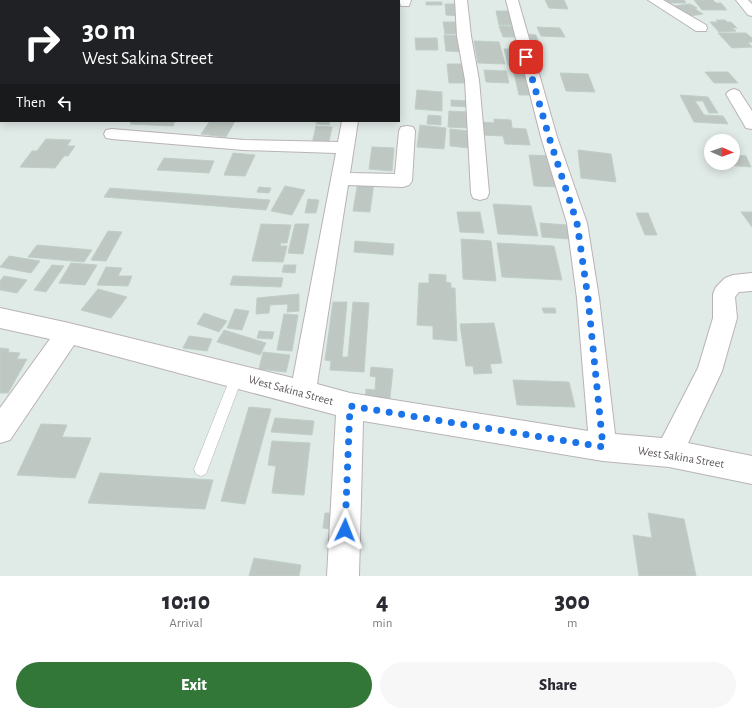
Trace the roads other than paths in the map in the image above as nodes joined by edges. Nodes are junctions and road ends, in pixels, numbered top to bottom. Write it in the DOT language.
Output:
graph roads {
  1 [pos="461,0"];
  2 [pos="512,0"];
  3 [pos="654,0"];
  4 [pos="742,0"];
  5 [pos="752,12"];
  6 [pos="701,28"];
  7 [pos="734,94"];
  8 [pos="350,122"];
  9 [pos="752,124"];
  10 [pos="406,131"];
  11 [pos="112,134"];
  12 [pos="346,148"];
  13 [pos="340,179"];
  14 [pos="480,193"];
  15 [pos="752,282"];
  16 [pos="0,318"];
  17 [pos="69,333"];
  18 [pos="237,376"];
  19 [pos="303,393"];
  20 [pos="350,406"];
  21 [pos="0,430"];
  22 [pos="603,447"];
  23 [pos="669,453"];
  24 [pos="201,469"];
  25 [pos="752,470"];
  26 [pos="343,576"];
  1 -- 14 [label="street"];
  2 -- 22 [label="street"];
  3 -- 6 [label="street"];
  4 -- 5 [label="street"];
  7 -- 9 [label="street"];
  8 -- 12 [label="street"];
  10 -- 13 [label="street"];
  11 -- 12 [label="street"];
  12 -- 13 [label="street"];
  13 -- 19 [label="street"];
  15 -- 23 [label="street"];
  16 -- 17 [label="street, West Sakina Street"];
  17 -- 18 [label="street, West Sakina Street"];
  17 -- 21 [label="street"];
  18 -- 19 [label="street, West Sakina Street"];
  18 -- 24 [label="lane"];
  19 -- 20 [label="street, West Sakina Street"];
  20 -- 22 [label="street, West Sakina Street"];
  20 -- 26 [label="street"];
  22 -- 23 [label="street, West Sakina Street"];
  23 -- 25 [label="street, West Sakina Street"];
}
